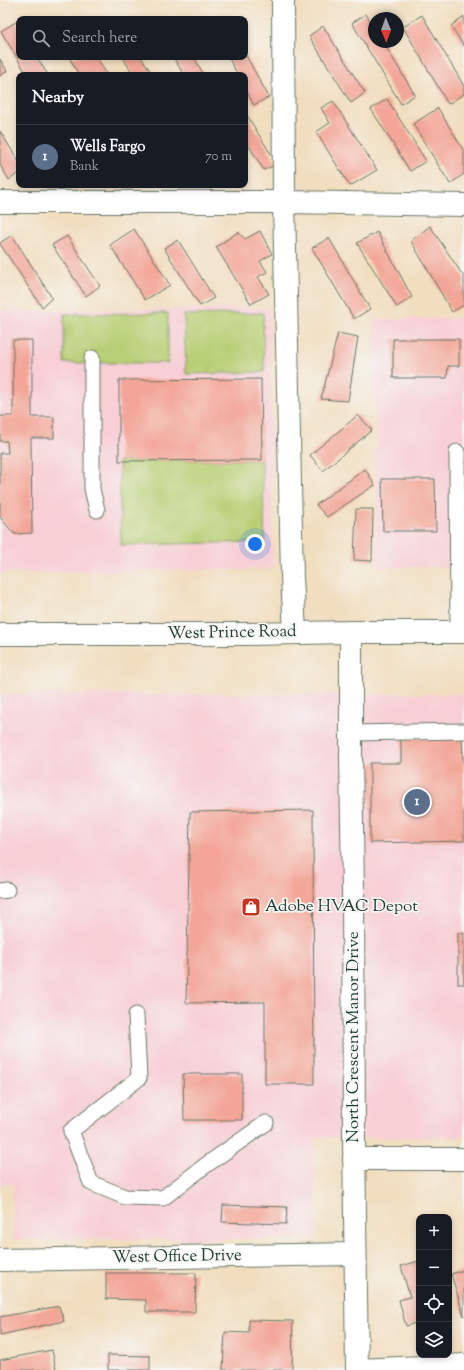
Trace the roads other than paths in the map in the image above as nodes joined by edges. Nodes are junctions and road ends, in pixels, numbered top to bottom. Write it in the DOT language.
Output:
graph roads {
  1 [pos="283,0"];
  2 [pos="0,202"];
  3 [pos="284,202"];
  4 [pos="464,205"];
  5 [pos="92,358"];
  6 [pos="457,452"];
  7 [pos="97,510"];
  8 [pos="295,632"];
  9 [pos="351,632"];
  10 [pos="461,632"];
  11 [pos="0,634"];
  12 [pos="464,731"];
  13 [pos="352,733"];
  14 [pos="136,1015"];
  15 [pos="266,1123"];
  16 [pos="354,1159"];
  17 [pos="464,1159"];
  18 [pos="355,1254"];
  19 [pos="0,1260"];
  20 [pos="464,1365"];
  21 [pos="357,1370"];
  1 -- 3 [label="street"];
  2 -- 3 [label="street"];
  3 -- 4 [label="street"];
  3 -- 8 [label="street"];
  5 -- 7 [label="lane"];
  6 -- 10 [label="lane"];
  8 -- 9 [label="street, West Prince Road"];
  8 -- 11 [label="street, West Prince Road"];
  9 -- 10 [label="street, West Prince Road"];
  9 -- 13 [label="street, North Crescent Manor Drive"];
  12 -- 13 [label="lane"];
  13 -- 16 [label="street, North Crescent Manor Drive"];
  14 -- 15 [label="lane"];
  16 -- 17 [label="street"];
  16 -- 18 [label="street, North Crescent Manor Drive"];
  18 -- 19 [label="street, West Office Drive"];
  18 -- 21 [label="street, North Crescent Manor Drive"];
  20 -- 21 [label="street"];
}
